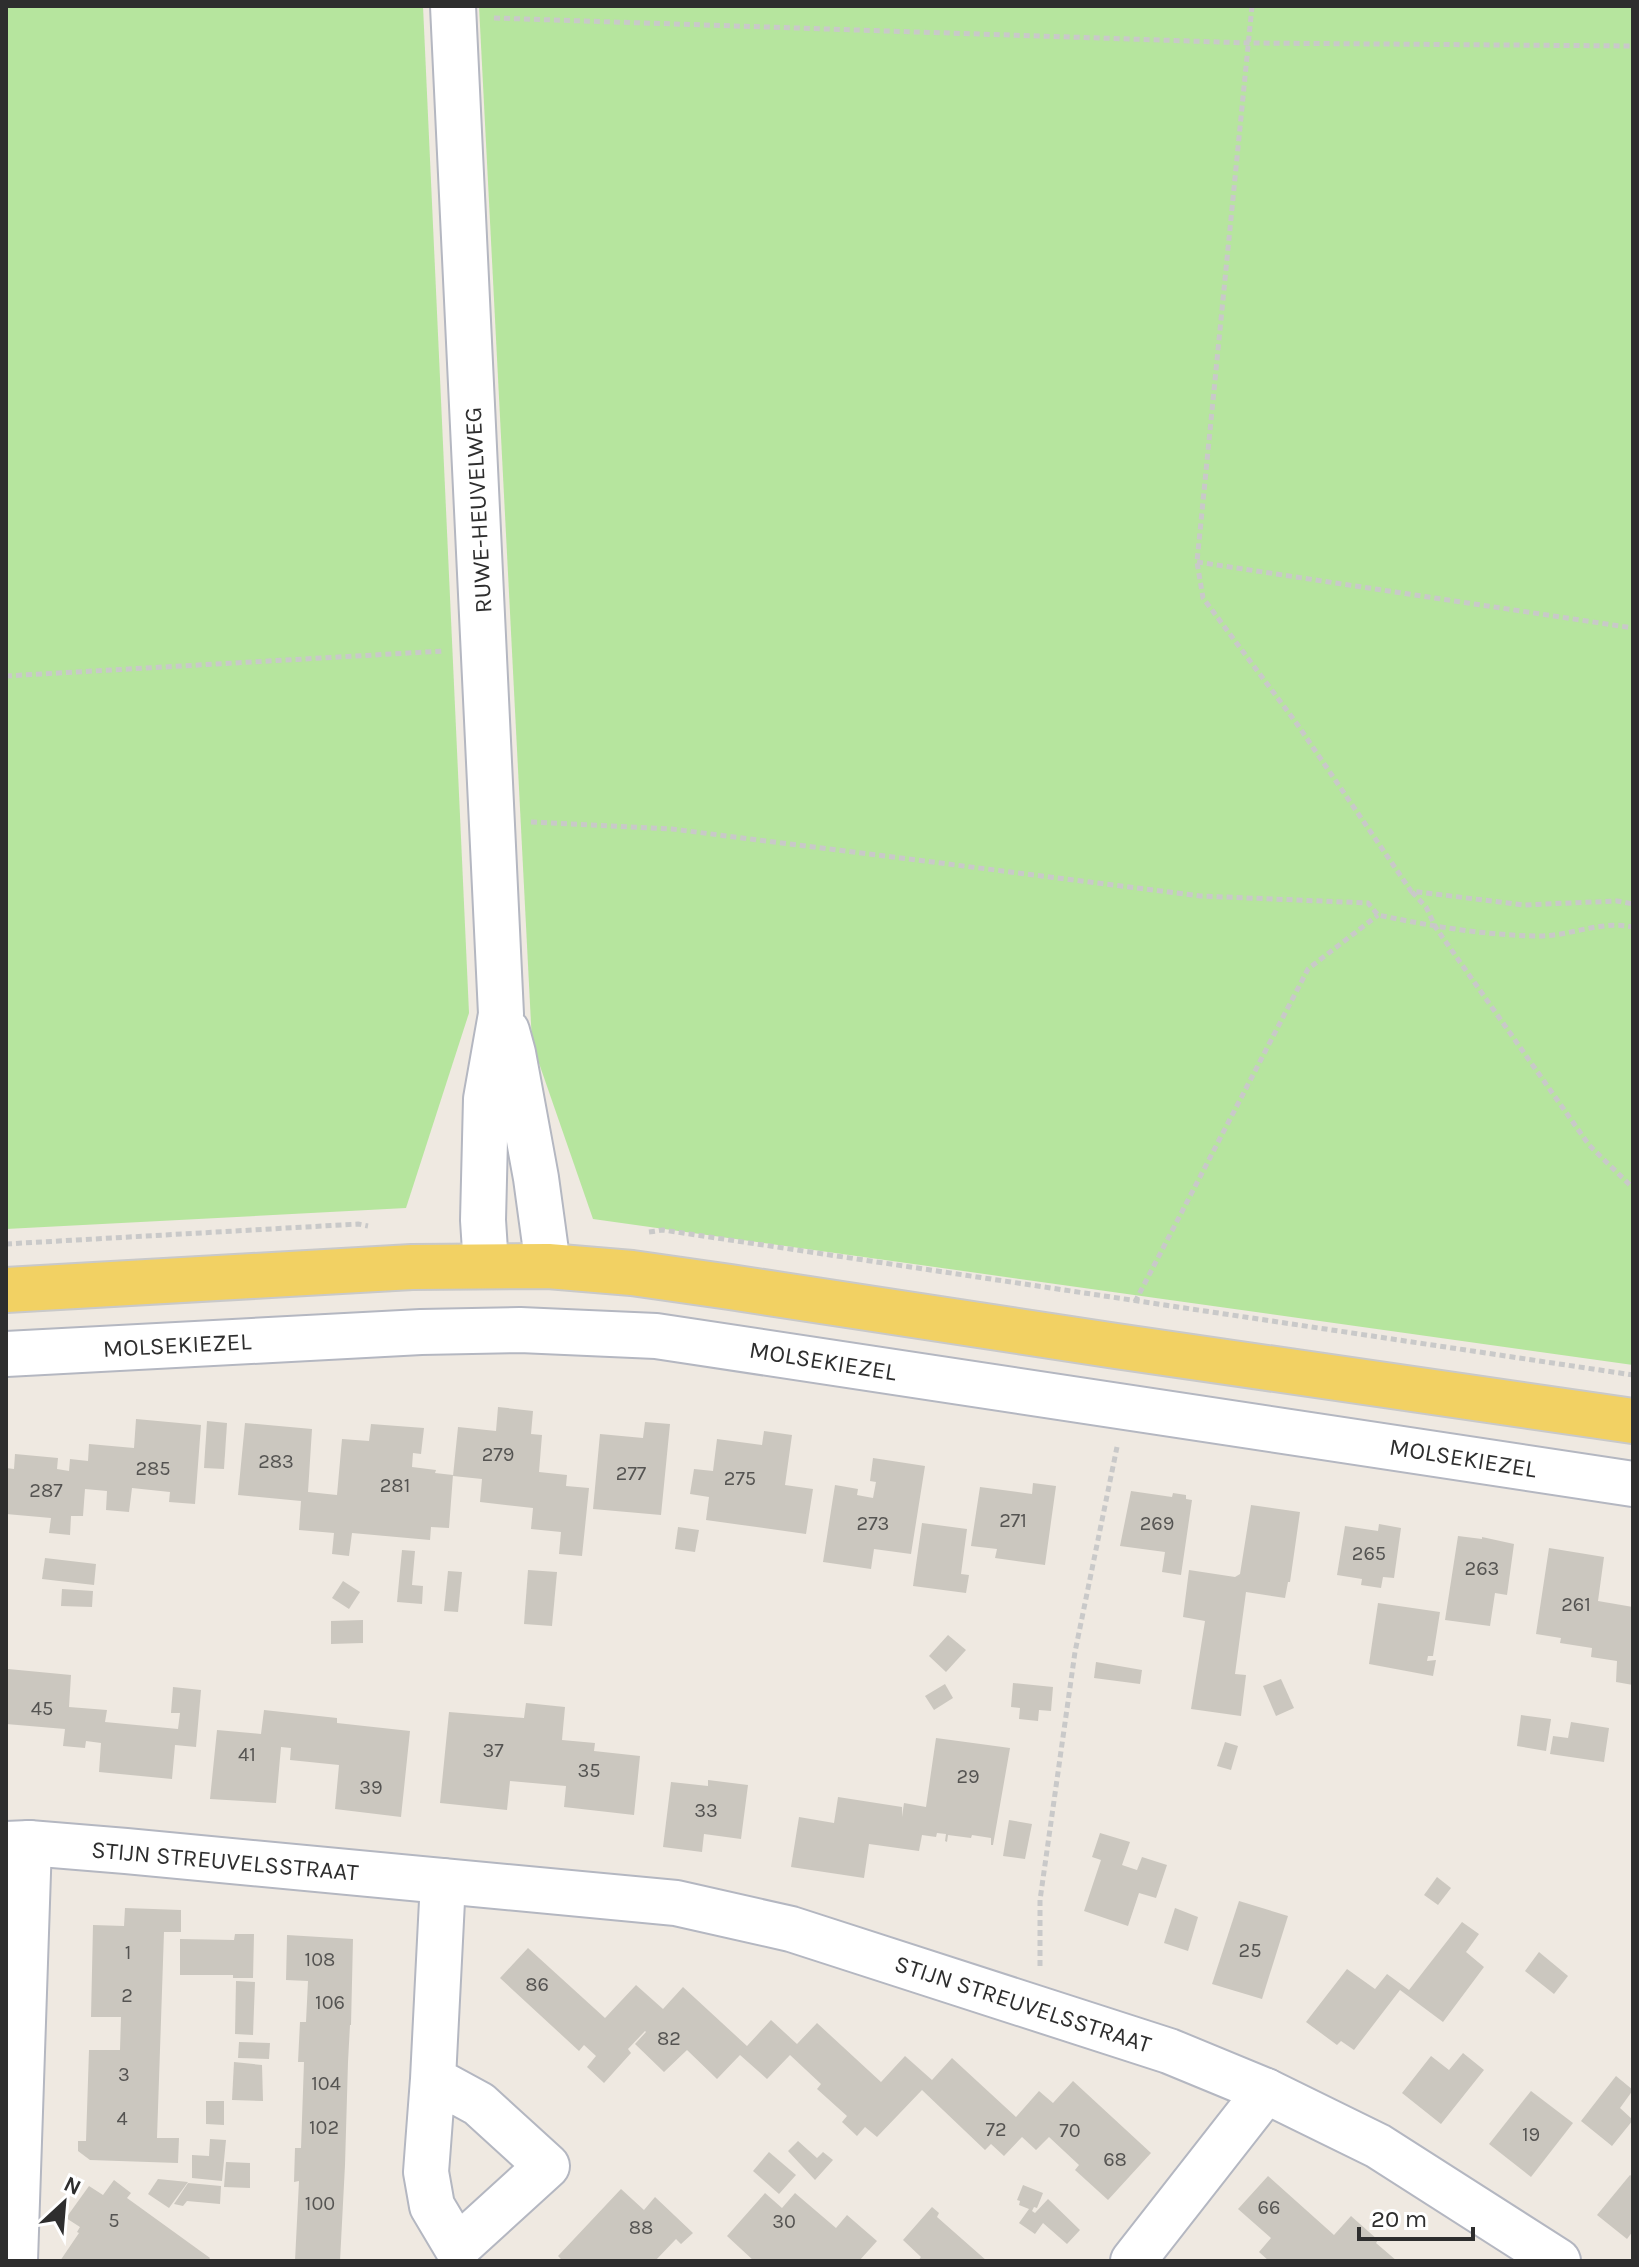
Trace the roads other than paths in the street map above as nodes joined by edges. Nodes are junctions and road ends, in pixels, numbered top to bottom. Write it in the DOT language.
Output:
graph roads {
  1 [pos="454,11"];
  2 [pos="501,1014"];
  3 [pos="486,1266"];
  4 [pos="548,1266"];
  5 [pos="6,1290"];
  6 [pos="6,1354"];
  7 [pos="1633,1421"];
  8 [pos="1633,1484"];
  9 [pos="18,1844"];
  10 [pos="443,1881"];
  11 [pos="433,2079"];
  12 [pos="1266,2091"];
  13 [pos="15,2261"];
  14 [pos="1133,2261"];
  15 [pos="1558,2261"];
  1 -- 2 [label="street, RUWE-HEUVELWEG"];
  2 -- 3 [label="street, RUWE-HEUVELWEG"];
  2 -- 4 [label="street, RUWE-HEUVELWEG"];
  3 -- 4 [label="main road"];
  3 -- 5 [label="main road"];
  4 -- 7 [label="main road"];
  6 -- 8 [label="street, MOLSEKIEZEL"];
  9 -- 10 [label="street, STIJN STREUVELSSTRAAT"];
  9 -- 13 [label="street"];
  10 -- 11 [label="street"];
  10 -- 12 [label="street, STIJN STREUVELSSTRAAT"];
  12 -- 14 [label="street"];
  12 -- 15 [label="street, STIJN STREUVELSSTRAAT"];
}
